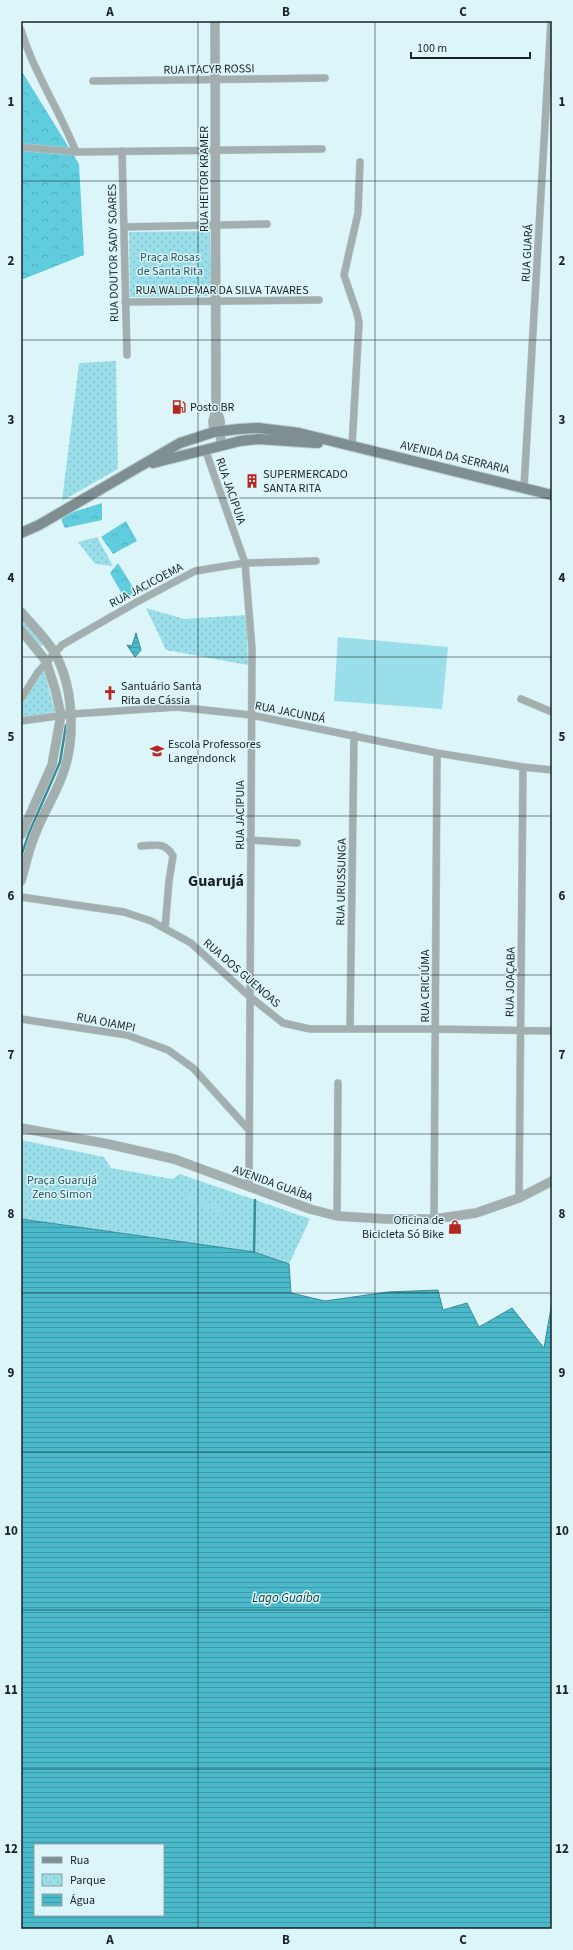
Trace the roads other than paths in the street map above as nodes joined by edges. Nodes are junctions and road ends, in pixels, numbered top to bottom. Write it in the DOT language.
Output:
graph roads {
  1 [pos="215,21"];
  2 [pos="551,21"];
  3 [pos="21,30"];
  4 [pos="326,78"];
  5 [pos="215,80"];
  6 [pos="93,81"];
  7 [pos="21,147"];
  8 [pos="322,149"];
  9 [pos="216,150"];
  10 [pos="122,151"];
  11 [pos="76,152"];
  12 [pos="360,162"];
  13 [pos="267,224"];
  14 [pos="215,226"];
  15 [pos="124,227"];
  16 [pos="319,300"];
  17 [pos="215,301"];
  18 [pos="125,302"];
  19 [pos="126,355"];
  20 [pos="217,432"];
  21 [pos="180,442"];
  22 [pos="220,445"];
  23 [pos="352,446"];
  24 [pos="205,449"];
  25 [pos="186,455"];
  26 [pos="141,465"];
  27 [pos="524,487"];
  28 [pos="552,494"];
  29 [pos="21,533"];
  30 [pos="316,561"];
  31 [pos="244,563"];
  32 [pos="21,612"];
  33 [pos="21,630"];
  34 [pos="55,654"];
  35 [pos="46,661"];
  36 [pos="21,699"];
  37 [pos="521,700"];
  38 [pos="552,712"];
  39 [pos="72,714"];
  40 [pos="61,715"];
  41 [pos="251,715"];
  42 [pos="21,721"];
  43 [pos="354,735"];
  44 [pos="437,753"];
  45 [pos="523,767"];
  46 [pos="552,770"];
  47 [pos="21,835"];
  48 [pos="250,840"];
  49 [pos="297,843"];
  50 [pos="141,846"];
  51 [pos="21,881"];
  52 [pos="21,896"];
  53 [pos="165,928"];
  54 [pos="249,996"];
  55 [pos="21,1019"];
  56 [pos="350,1029"];
  57 [pos="435,1029"];
  58 [pos="521,1031"];
  59 [pos="552,1031"];
  60 [pos="338,1083"];
  61 [pos="21,1128"];
  62 [pos="249,1130"];
  63 [pos="552,1181"];
  64 [pos="249,1187"];
  65 [pos="519,1198"];
  66 [pos="337,1216"];
  67 [pos="434,1219"];
  1 -- 5 [label="street, RUA HEITOR KRAMER"];
  2 -- 27 [label="street, RUA GUARÁ"];
  3 -- 11 [label="street"];
  4 -- 5 [label="street, RUA ITACYR ROSSI"];
  5 -- 6 [label="street, RUA ITACYR ROSSI"];
  5 -- 9 [label="street, RUA HEITOR KRAMER"];
  7 -- 11 [label="street"];
  8 -- 9 [label="street"];
  9 -- 10 [label="street"];
  9 -- 14 [label="street, RUA HEITOR KRAMER"];
  10 -- 11 [label="street"];
  10 -- 15 [label="street, RUA DOUTOR SADY SOARES"];
  12 -- 23 [label="street"];
  13 -- 14 [label="street"];
  14 -- 15 [label="street"];
  14 -- 17 [label="street, RUA HEITOR KRAMER"];
  15 -- 18 [label="street, RUA DOUTOR SADY SOARES"];
  16 -- 17 [label="street, RUA WALDEMAR DA SILVA TAVARES"];
  17 -- 18 [label="street, RUA WALDEMAR DA SILVA TAVARES"];
  17 -- 20 [label="street, RUA HEITOR KRAMER"];
  18 -- 19 [label="street, RUA DOUTOR SADY SOARES"];
  20 -- 21 [label="main road, AVENIDA DA SERRARIA"];
  20 -- 22 [label="street, RUA HEITOR KRAMER"];
  20 -- 23 [label="main road, AVENIDA DA SERRARIA"];
  21 -- 25 [label="main road"];
  21 -- 26 [label="main road, AVENIDA DA SERRARIA"];
  22 -- 23 [label="main road, AVENIDA DA SERRARIA"];
  22 -- 24 [label="main road, AVENIDA DA SERRARIA"];
  23 -- 27 [label="main road, AVENIDA DA SERRARIA"];
  24 -- 25 [label="main road, AVENIDA DA SERRARIA"];
  24 -- 31 [label="street, RUA JACIPUIA"];
  25 -- 26 [label="main road, AVENIDA DA SERRARIA"];
  26 -- 29 [label="main road, AVENIDA DA SERRARIA"];
  27 -- 28 [label="main road, AVENIDA DA SERRARIA"];
  30 -- 31 [label="street, RUA JACICOEMA"];
  31 -- 34 [label="street, RUA JACICOEMA"];
  31 -- 41 [label="street, RUA JACIPUIA"];
  32 -- 34 [label="street"];
  33 -- 35 [label="street"];
  34 -- 35 [label="street, RUA JACICOEMA"];
  34 -- 39 [label="street"];
  35 -- 36 [label="street, RUA JACICOEMA"];
  35 -- 40 [label="street"];
  37 -- 38 [label="street"];
  39 -- 40 [label="street, RUA JACUNDÁ"];
  39 -- 41 [label="street, RUA JACUNDÁ"];
  39 -- 51 [label="street"];
  40 -- 42 [label="street, RUA JACUNDÁ"];
  40 -- 47 [label="street"];
  41 -- 43 [label="street, RUA JACUNDÁ"];
  41 -- 48 [label="street, RUA JACIPUIA"];
  43 -- 44 [label="street, RUA JACUNDÁ"];
  43 -- 56 [label="street, RUA URUSSUNGA"];
  44 -- 45 [label="street, RUA JACUNDÁ"];
  44 -- 57 [label="street, RUA CRICIÚMA"];
  45 -- 46 [label="street, RUA JACUNDÁ"];
  45 -- 58 [label="street, RUA JOAÇABA"];
  48 -- 49 [label="street"];
  48 -- 54 [label="street, RUA JACIPUIA"];
  50 -- 53 [label="street"];
  52 -- 53 [label="street, RUA DOS GUENOAS"];
  53 -- 54 [label="street, RUA DOS GUENOAS"];
  54 -- 56 [label="street, RUA DOS GUENOAS"];
  54 -- 62 [label="street, RUA JACIPUIA"];
  55 -- 62 [label="street, RUA OIAMPI"];
  56 -- 57 [label="street, RUA DOS GUENOAS"];
  57 -- 58 [label="street, RUA DOS GUENOAS"];
  57 -- 67 [label="street, RUA CRICIÚMA"];
  58 -- 59 [label="street, RUA DOS GUENOAS"];
  58 -- 65 [label="street, RUA JOAÇABA"];
  60 -- 66 [label="street"];
  61 -- 64 [label="street, AVENIDA GUAÍBA"];
  62 -- 64 [label="street, RUA JACIPUIA"];
  63 -- 65 [label="street, AVENIDA GUAÍBA"];
  64 -- 66 [label="street, AVENIDA GUAÍBA"];
  65 -- 67 [label="street, AVENIDA GUAÍBA"];
  66 -- 67 [label="street, AVENIDA GUAÍBA"];
}
